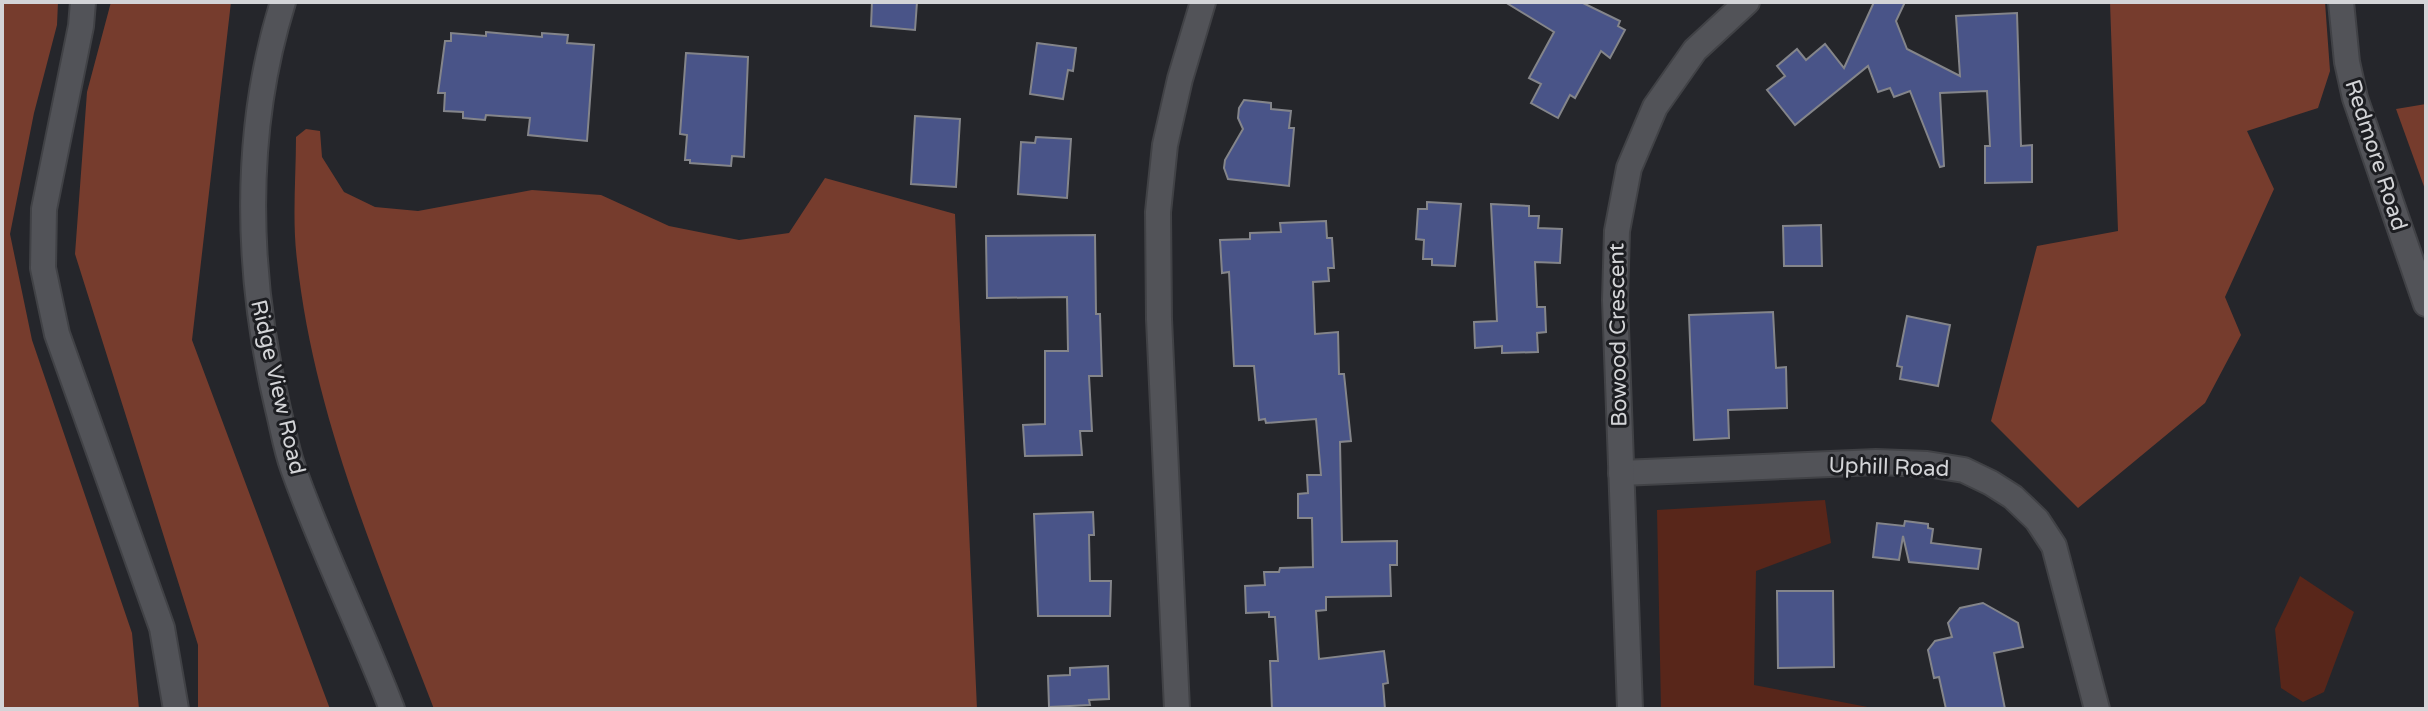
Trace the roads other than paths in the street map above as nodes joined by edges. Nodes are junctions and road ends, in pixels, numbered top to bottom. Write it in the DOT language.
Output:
graph roads {
  1 [pos="83,2"];
  2 [pos="283,2"];
  3 [pos="1203,2"];
  4 [pos="1747,2"];
  5 [pos="2341,2"];
  6 [pos="2426,304"];
  7 [pos="1621,473"];
  8 [pos="176,709"];
  9 [pos="392,709"];
  10 [pos="1177,709"];
  11 [pos="1630,709"];
  12 [pos="2097,709"];
  1 -- 8 [label="street"];
  2 -- 9 [label="street, Ridge View Road"];
  3 -- 10 [label="street"];
  4 -- 7 [label="street, Bowood Crescent"];
  5 -- 6 [label="street, Redmore Road"];
  7 -- 11 [label="street, Bowood Crescent"];
  7 -- 12 [label="street, Uphill Road"];
}
